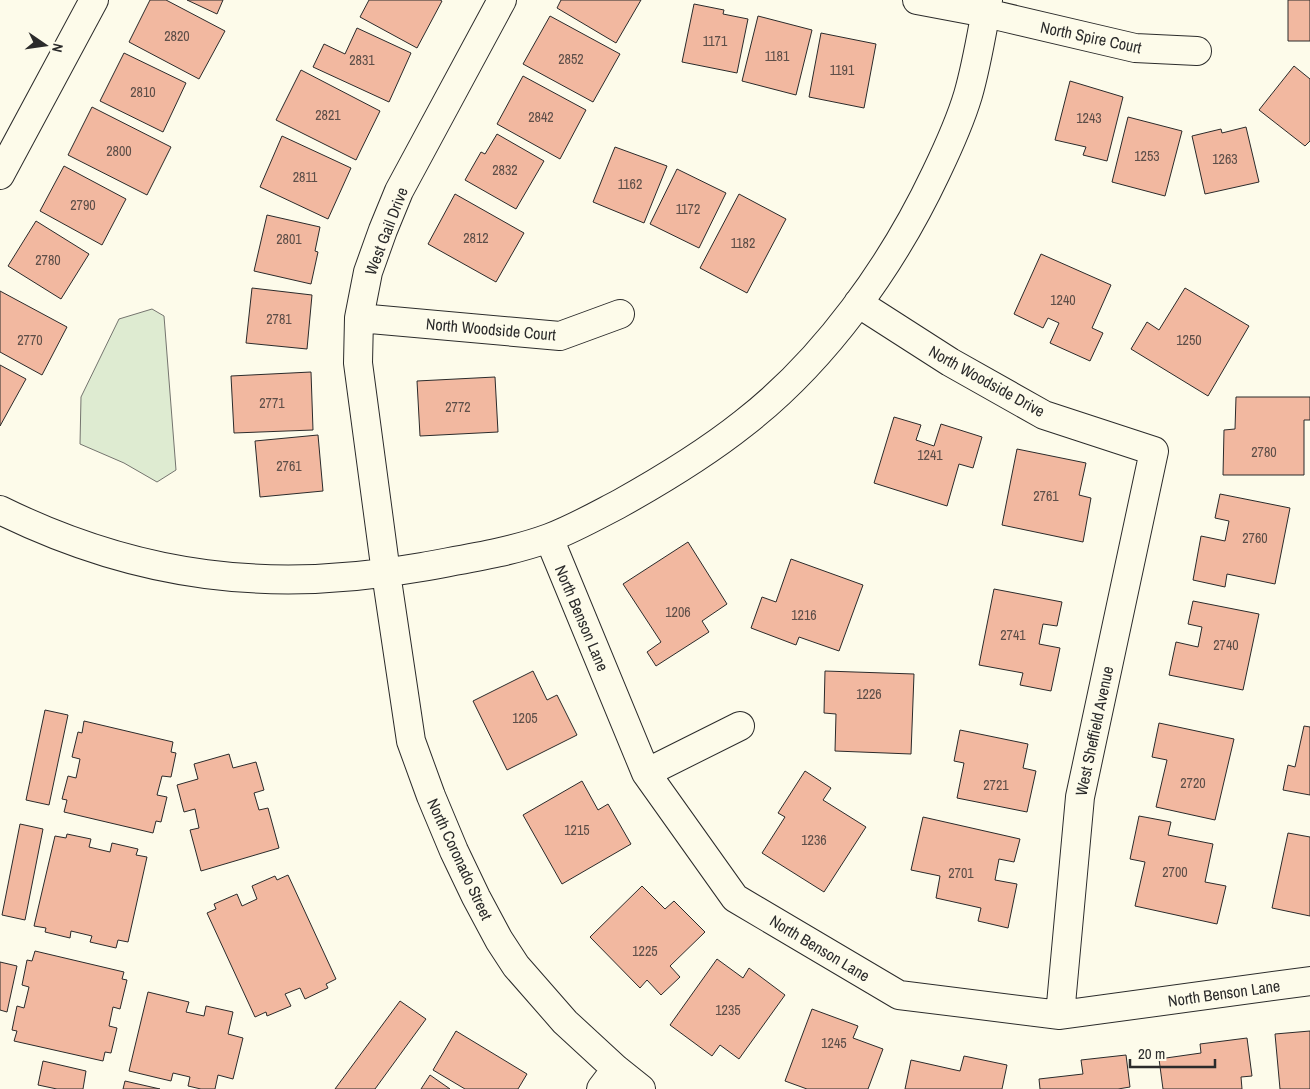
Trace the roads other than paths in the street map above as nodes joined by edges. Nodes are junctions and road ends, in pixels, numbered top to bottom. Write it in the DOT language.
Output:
graph roads {
  1 [pos="94,0"];
  2 [pos="502,0"];
  3 [pos="917,0"];
  4 [pos="987,7"];
  5 [pos="1197,51"];
  6 [pos="0,175"];
  7 [pos="858,302"];
  8 [pos="620,314"];
  9 [pos="359,318"];
  10 [pos="1154,451"];
  11 [pos="0,510"];
  12 [pos="549,538"];
  13 [pos="386,573"];
  14 [pos="740,726"];
  15 [pos="646,773"];
  16 [pos="1310,981"];
  17 [pos="1060,1015"];
  18 [pos="608,1079"];
  19 [pos="642,1089"];
  1 -- 6 [label="street"];
  2 -- 9 [label="street, West Gail Drive"];
  3 -- 4 [label="street, North Spire Court"];
  4 -- 5 [label="street, North Spire Court"];
  4 -- 7 [label="street"];
  7 -- 10 [label="street, North Woodside Drive"];
  7 -- 12 [label="street"];
  8 -- 9 [label="street, North Woodside Court"];
  9 -- 13 [label="street, West Gail Drive"];
  10 -- 17 [label="street, West Sheffield Avenue"];
  11 -- 13 [label="street"];
  12 -- 13 [label="street"];
  12 -- 15 [label="street, North Benson Lane"];
  13 -- 18 [label="street, North Coronado Street"];
  14 -- 15 [label="street"];
  15 -- 17 [label="street, North Benson Lane"];
  16 -- 17 [label="street, North Benson Lane"];
  18 -- 19 [label="street, North Coronado Street"];
}
